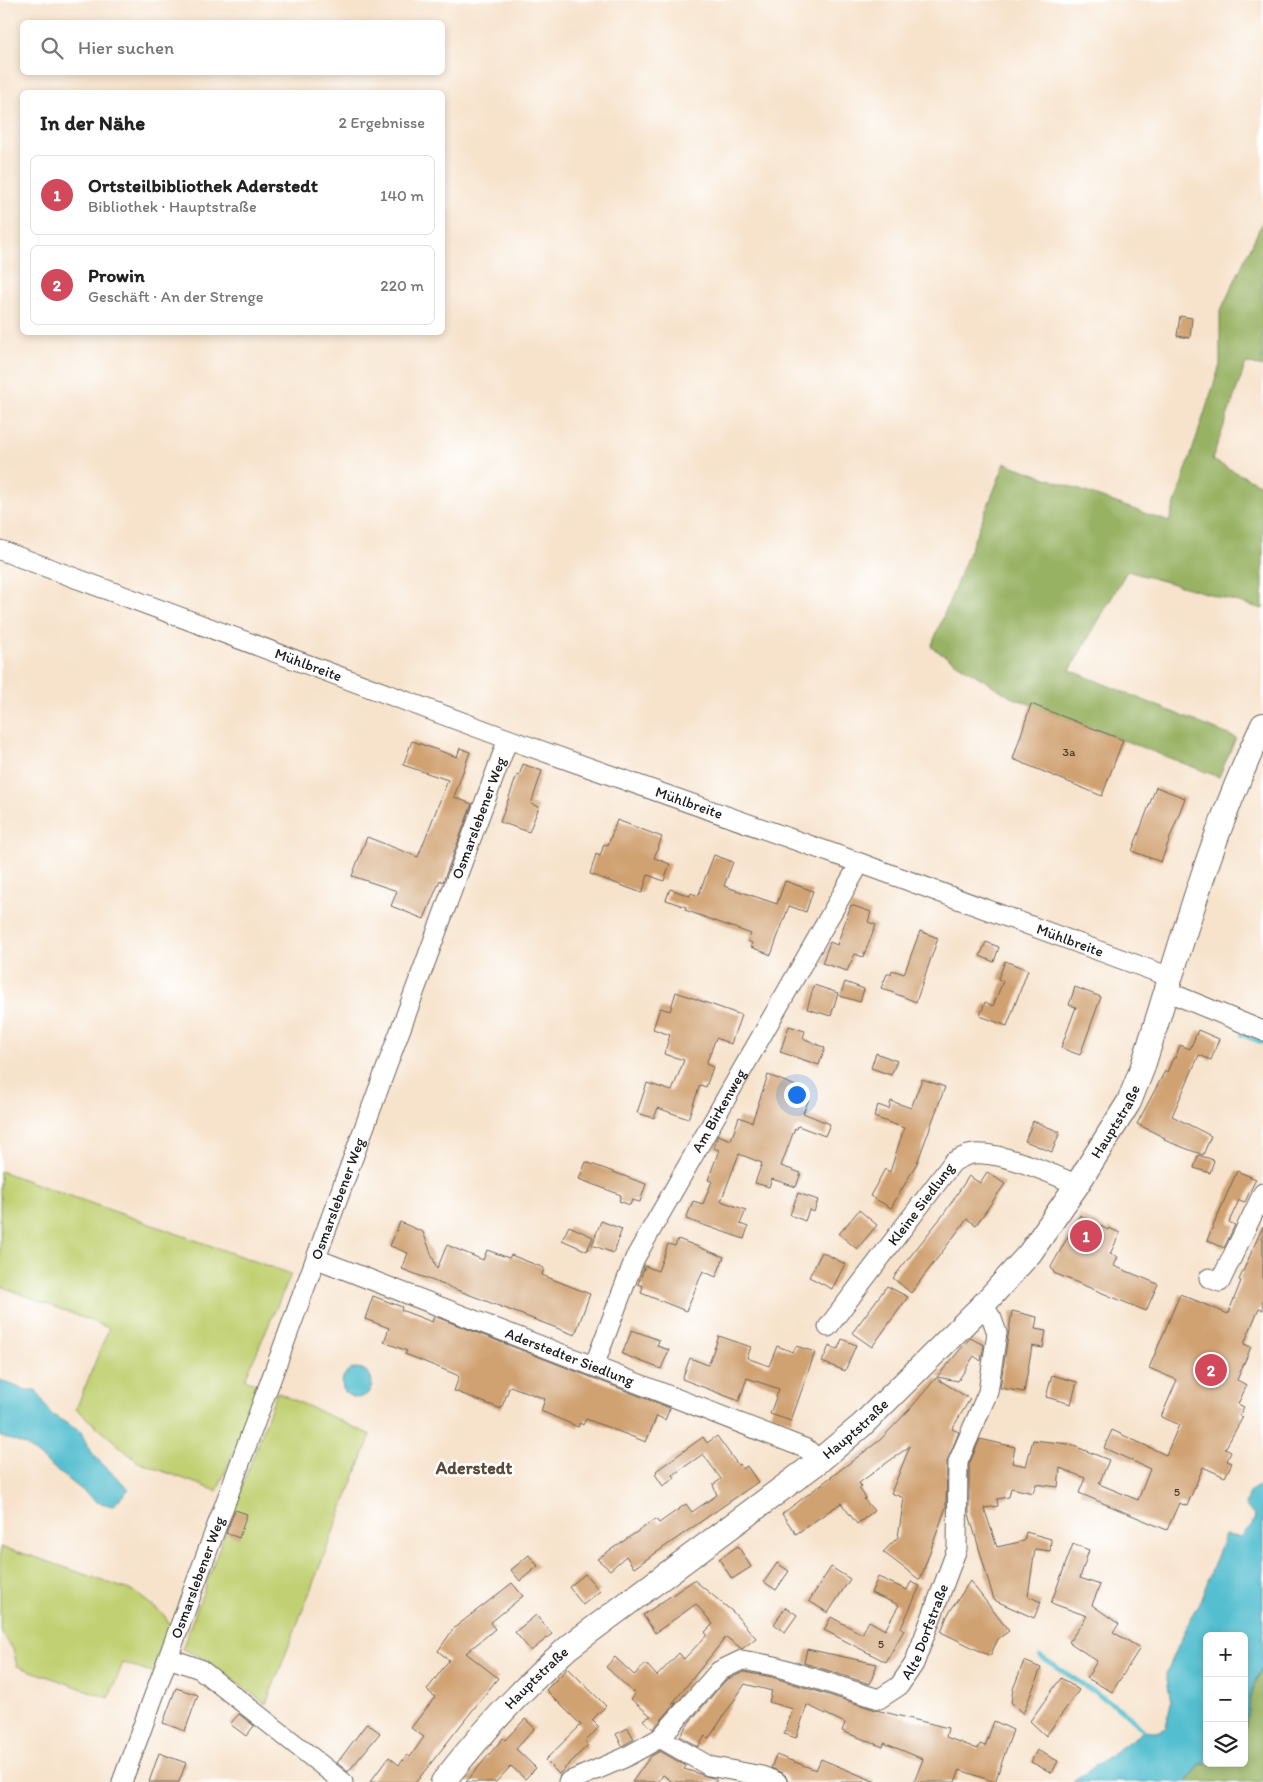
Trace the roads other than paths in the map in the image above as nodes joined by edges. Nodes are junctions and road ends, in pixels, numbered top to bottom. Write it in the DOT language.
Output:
graph roads {
  1 [pos="0,550"];
  2 [pos="1263,725"];
  3 [pos="508,739"];
  4 [pos="860,863"];
  5 [pos="1168,984"];
  6 [pos="1263,1031"];
  7 [pos="1077,1185"];
  8 [pos="1263,1193"];
  9 [pos="317,1259"];
  10 [pos="1209,1278"];
  11 [pos="983,1305"];
  12 [pos="828,1328"];
  13 [pos="594,1366"];
  14 [pos="819,1462"];
  15 [pos="169,1658"];
  16 [pos="660,1738"];
  17 [pos="122,1782"];
  18 [pos="343,1782"];
  19 [pos="443,1782"];
  20 [pos="568,1782"];
  21 [pos="778,1782"];
  1 -- 3 [label="street, Mühlbreite"];
  2 -- 5 [label="main road, Hauptstraße"];
  3 -- 4 [label="street, Mühlbreite"];
  3 -- 9 [label="street, Osmarslebener Weg"];
  4 -- 5 [label="street, Mühlbreite"];
  4 -- 13 [label="street, Am Birkenweg"];
  5 -- 6 [label="street"];
  5 -- 7 [label="main road, Hauptstraße"];
  7 -- 11 [label="main road, Hauptstraße"];
  7 -- 12 [label="street, Kleine Siedlung"];
  8 -- 10 [label="street"];
  9 -- 13 [label="street, Aderstedter Siedlung"];
  9 -- 15 [label="street, Osmarslebener Weg"];
  11 -- 14 [label="main road, Hauptstraße"];
  11 -- 16 [label="street, Alte Dorfstraße"];
  13 -- 14 [label="street, Aderstedter Siedlung"];
  14 -- 19 [label="main road, Hauptstraße"];
  15 -- 17 [label="street, Osmarslebener Weg"];
  15 -- 18 [label="street, Osmarslebener Weg"];
  16 -- 20 [label="street, Alte Dorfstraße"];
  16 -- 21 [label="street"];
}
